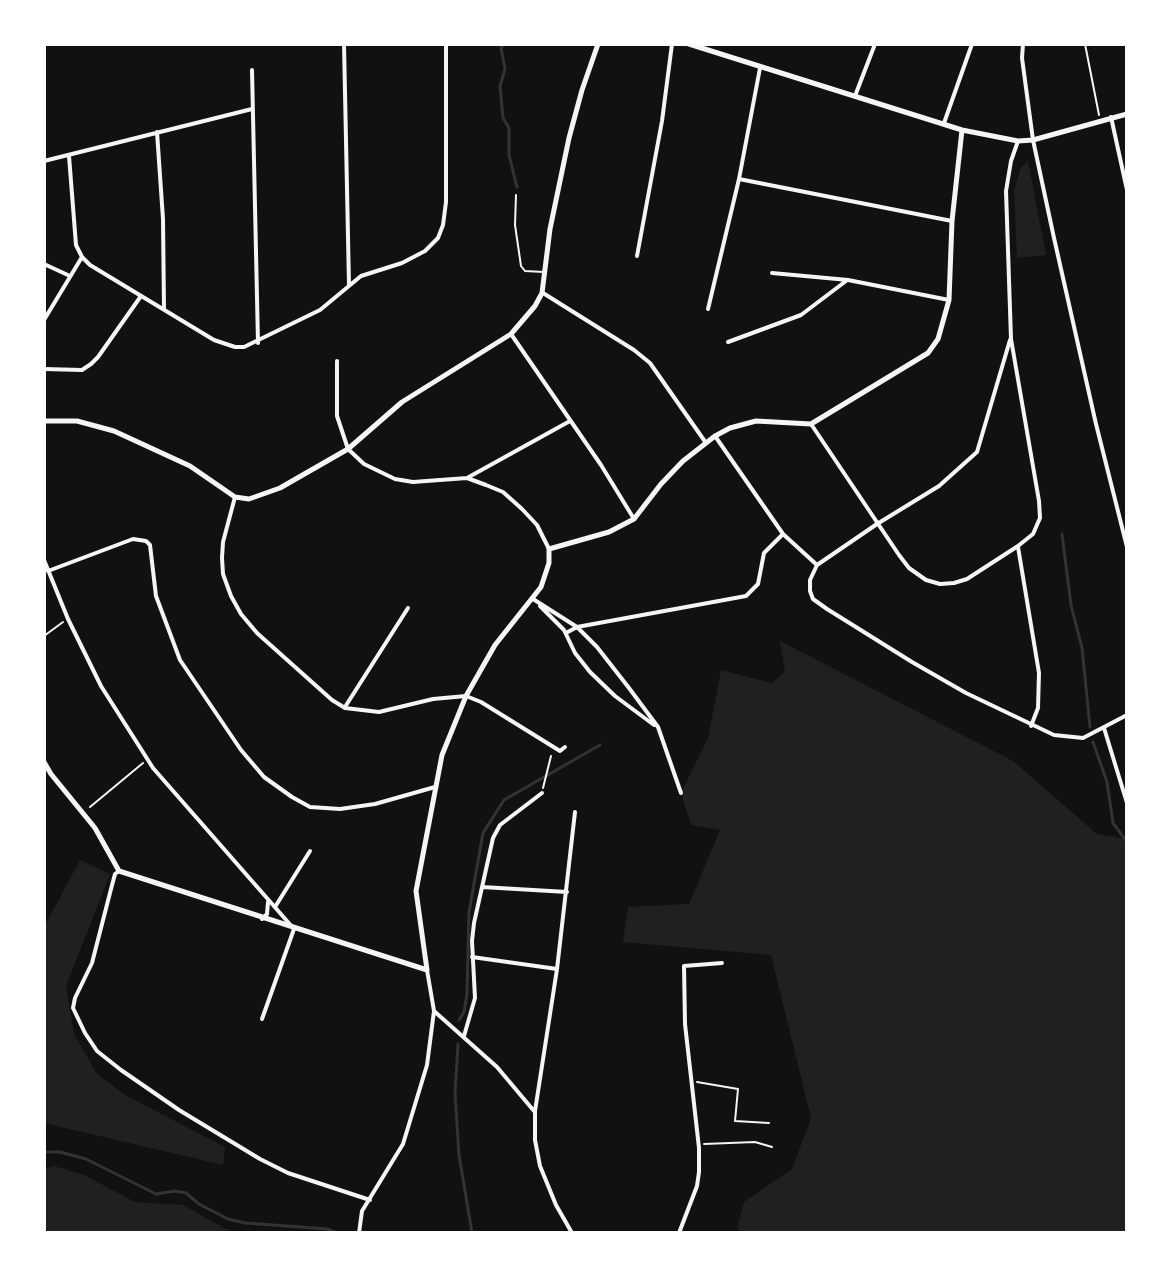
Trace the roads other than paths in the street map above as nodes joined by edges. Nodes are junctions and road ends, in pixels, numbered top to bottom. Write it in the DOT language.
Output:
graph roads {
  1 [pos="344,44"];
  2 [pos="446,44"];
  3 [pos="598,44"];
  4 [pos="672,44"];
  5 [pos="689,44"];
  6 [pos="875,44"];
  7 [pos="972,44"];
  8 [pos="1023,44"];
  9 [pos="760,68"];
  10 [pos="252,70"];
  11 [pos="855,96"];
  12 [pos="252,109"];
  13 [pos="1127,114"];
  14 [pos="1111,117"];
  15 [pos="944,123"];
  16 [pos="962,130"];
  17 [pos="157,132"];
  18 [pos="1033,140"];
  19 [pos="1018,141"];
  20 [pos="69,156"];
  21 [pos="44,161"];
  22 [pos="739,179"];
  23 [pos="1127,190"];
  24 [pos="516,195"];
  25 [pos="952,221"];
  26 [pos="637,256"];
  27 [pos="82,257"];
  28 [pos="44,264"];
  29 [pos="546,272"];
  30 [pos="772,273"];
  31 [pos="70,276"];
  32 [pos="848,280"];
  33 [pos="349,285"];
  34 [pos="542,293"];
  35 [pos="141,295"];
  36 [pos="949,300"];
  37 [pos="164,309"];
  38 [pos="708,309"];
  39 [pos="44,320"];
  40 [pos="511,334"];
  41 [pos="1011,339"];
  42 [pos="728,342"];
  43 [pos="258,343"];
  44 [pos="337,361"];
  45 [pos="44,369"];
  46 [pos="44,421"];
  47 [pos="570,421"];
  48 [pos="811,424"];
  49 [pos="715,436"];
  50 [pos="706,443"];
  51 [pos="348,449"];
  52 [pos="467,478"];
  53 [pos="235,497"];
  54 [pos="634,519"];
  55 [pos="877,524"];
  56 [pos="783,534"];
  57 [pos="1018,546"];
  58 [pos="1127,547"];
  59 [pos="549,549"];
  60 [pos="44,560"];
  61 [pos="817,565"];
  62 [pos="48,571"];
  63 [pos="533,599"];
  64 [pos="408,608"];
  65 [pos="577,627"];
  66 [pos="566,633"];
  67 [pos="466,696"];
  68 [pos="345,708"];
  69 [pos="1127,715"];
  70 [pos="1031,726"];
  71 [pos="658,727"];
  72 [pos="1104,728"];
  73 [pos="565,747"];
  74 [pos="44,762"];
  75 [pos="435,787"];
  76 [pos="542,793"];
  77 [pos="681,793"];
  78 [pos="1127,803"];
  79 [pos="575,812"];
  80 [pos="310,851"];
  81 [pos="119,871"];
  82 [pos="482,887"];
  83 [pos="567,892"];
  84 [pos="268,900"];
  85 [pos="275,907"];
  86 [pos="262,919"];
  87 [pos="294,929"];
  88 [pos="472,957"];
  89 [pos="722,963"];
  90 [pos="557,969"];
  91 [pos="427,970"];
  92 [pos="434,1011"];
  93 [pos="262,1019"];
  94 [pos="464,1036"];
  95 [pos="535,1111"];
  96 [pos="370,1200"];
  97 [pos="359,1233"];
  98 [pos="572,1233"];
  99 [pos="679,1233"];
  1 -- 33 [label="street"];
  2 -- 33 [label="street"];
  3 -- 29 [label="street"];
  4 -- 26 [label="street"];
  5 -- 9 [label="street"];
  6 -- 11 [label="street"];
  7 -- 15 [label="street"];
  8 -- 18 [label="street"];
  9 -- 11 [label="street"];
  9 -- 22 [label="street"];
  10 -- 12 [label="street"];
  11 -- 15 [label="street"];
  12 -- 17 [label="street"];
  12 -- 43 [label="street"];
  13 -- 14 [label="street"];
  14 -- 18 [label="street"];
  14 -- 23 [label="street"];
  15 -- 16 [label="street"];
  16 -- 19 [label="street"];
  16 -- 25 [label="street"];
  17 -- 20 [label="street"];
  17 -- 37 [label="street"];
  18 -- 19 [label="street"];
  18 -- 58 [label="street"];
  19 -- 41 [label="street"];
  20 -- 21 [label="street"];
  20 -- 27 [label="street"];
  22 -- 25 [label="street"];
  22 -- 38 [label="street"];
  24 -- 29 [label="lane"];
  25 -- 36 [label="street"];
  27 -- 31 [label="street"];
  27 -- 35 [label="street"];
  28 -- 31 [label="street"];
  29 -- 34 [label="street"];
  30 -- 32 [label="street"];
  31 -- 39 [label="street"];
  32 -- 36 [label="street"];
  32 -- 42 [label="street"];
  33 -- 43 [label="street"];
  34 -- 40 [label="street"];
  34 -- 50 [label="street"];
  35 -- 37 [label="street"];
  35 -- 45 [label="street"];
  36 -- 48 [label="street"];
  37 -- 43 [label="street"];
  40 -- 47 [label="street"];
  40 -- 51 [label="street"];
  41 -- 55 [label="street"];
  41 -- 57 [label="street"];
  44 -- 51 [label="street"];
  46 -- 53 [label="street"];
  47 -- 52 [label="street"];
  47 -- 54 [label="street"];
  48 -- 49 [label="street"];
  48 -- 55 [label="street"];
  49 -- 50 [label="street"];
  49 -- 56 [label="street"];
  50 -- 54 [label="street"];
  51 -- 52 [label="street"];
  51 -- 53 [label="street"];
  52 -- 59 [label="street"];
  53 -- 68 [label="street"];
  54 -- 59 [label="street"];
  55 -- 57 [label="street"];
  55 -- 61 [label="street"];
  56 -- 61 [label="street"];
  56 -- 65 [label="street"];
  57 -- 70 [label="street"];
  59 -- 63 [label="street"];
  60 -- 62 [label="street"];
  61 -- 70 [label="street"];
  62 -- 75 [label="street"];
  62 -- 84 [label="street"];
  63 -- 65 [label="street"];
  63 -- 66 [label="street"];
  63 -- 67 [label="street"];
  64 -- 68 [label="street"];
  65 -- 66 [label="street"];
  65 -- 71 [label="street"];
  66 -- 71 [label="street"];
  67 -- 68 [label="street"];
  67 -- 73 [label="street"];
  67 -- 75 [label="street"];
  69 -- 72 [label="street"];
  70 -- 72 [label="street"];
  71 -- 77 [label="street"];
  72 -- 78 [label="street"];
  74 -- 81 [label="street"];
  75 -- 91 [label="street"];
  76 -- 82 [label="street"];
  79 -- 83 [label="street"];
  80 -- 85 [label="street"];
  81 -- 86 [label="street"];
  81 -- 96 [label="street"];
  82 -- 83 [label="street"];
  82 -- 88 [label="street"];
  83 -- 90 [label="street"];
  84 -- 85 [label="street"];
  84 -- 86 [label="street"];
  85 -- 87 [label="street"];
  86 -- 87 [label="street"];
  87 -- 91 [label="street"];
  87 -- 93 [label="street"];
  88 -- 90 [label="street"];
  88 -- 94 [label="street"];
  89 -- 99 [label="street"];
  90 -- 95 [label="street"];
  91 -- 92 [label="street"];
  92 -- 94 [label="street"];
  92 -- 96 [label="street"];
  94 -- 95 [label="street"];
  95 -- 98 [label="street"];
  96 -- 97 [label="street"];
}
